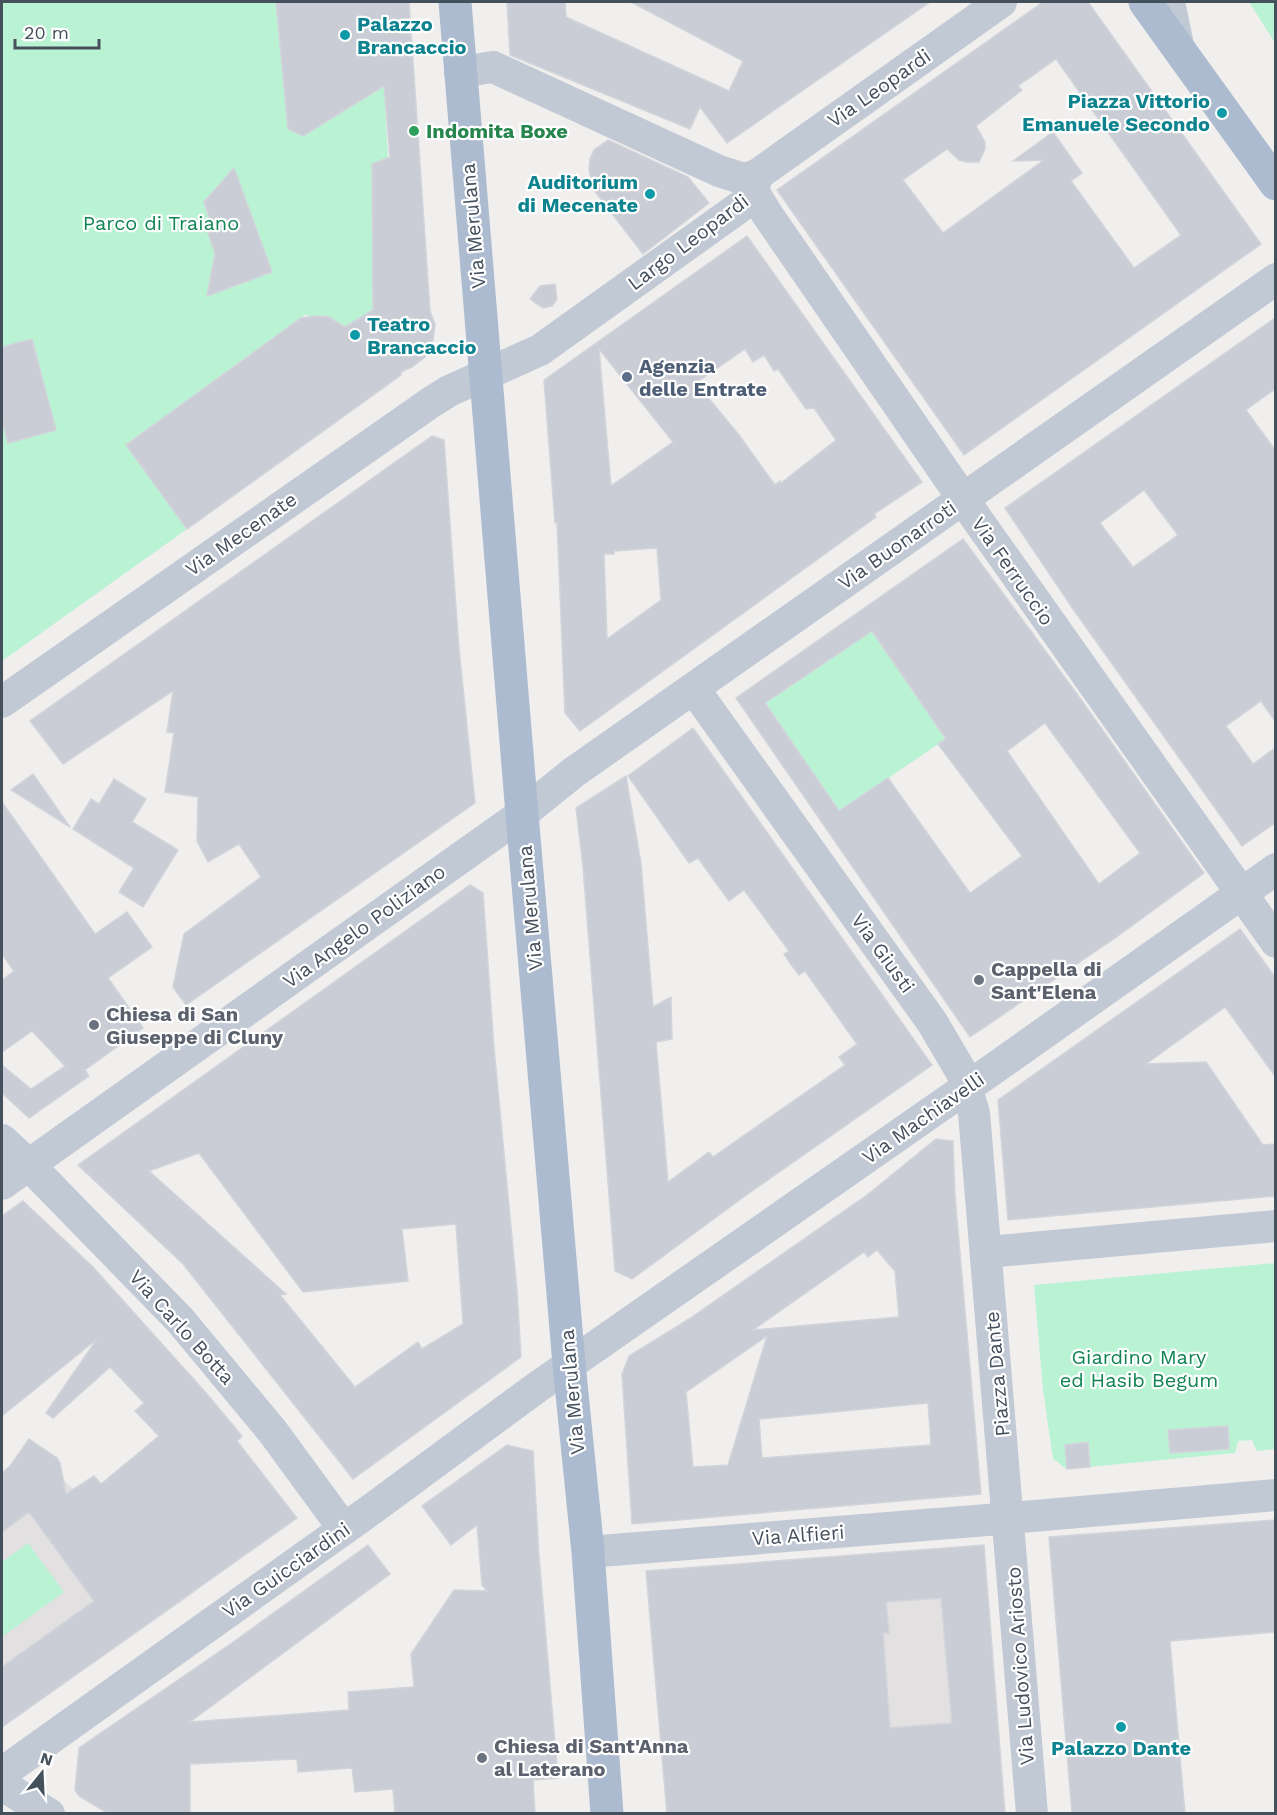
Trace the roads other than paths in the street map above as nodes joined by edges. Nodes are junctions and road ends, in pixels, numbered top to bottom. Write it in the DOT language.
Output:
graph roads {
  1 [pos="455,2"];
  2 [pos="1001,2"];
  3 [pos="1145,2"];
  4 [pos="1168,2"];
  5 [pos="1179,51"];
  6 [pos="460,72"];
  7 [pos="1275,184"];
  8 [pos="756,185"];
  9 [pos="1275,279"];
  10 [pos="486,375"];
  11 [pos="963,498"];
  12 [pos="694,689"];
  13 [pos="2,702"];
  14 [pos="522,814"];
  15 [pos="1275,869"];
  16 [pos="1241,895"];
  17 [pos="1275,942"];
  18 [pos="967,1086"];
  19 [pos="2,1140"];
  20 [pos="29,1165"];
  21 [pos="2,1184"];
  22 [pos="1275,1227"];
  23 [pos="987,1252"];
  24 [pos="569,1364"];
  25 [pos="1275,1495"];
  26 [pos="1008,1518"];
  27 [pos="344,1529"];
  28 [pos="588,1552"];
  29 [pos="2,1773"];
  30 [pos="2,1785"];
  31 [pos="49,1814"];
  32 [pos="607,1814"];
  33 [pos="1032,1814"];
  1 -- 6 [label="main road, Via Merulana"];
  2 -- 8 [label="street, Via Leopardi"];
  3 -- 5 [label="main road"];
  4 -- 5 [label="street"];
  5 -- 7 [label="main road"];
  6 -- 8 [label="street, Largo Leopardi"];
  6 -- 10 [label="main road, Via Merulana"];
  8 -- 10 [label="street, Largo Leopardi"];
  8 -- 11 [label="street, Via Ferruccio"];
  9 -- 11 [label="street, Via Buonarroti"];
  10 -- 13 [label="street, Via Mecenate"];
  10 -- 14 [label="main road, Via Merulana"];
  11 -- 12 [label="street, Via Buonarroti"];
  11 -- 16 [label="street, Via Ferruccio"];
  12 -- 14 [label="street, Via Buonarroti"];
  12 -- 18 [label="street, Via Giusti"];
  14 -- 20 [label="street, Via Angelo Poliziano"];
  14 -- 24 [label="main road, Via Merulana"];
  15 -- 16 [label="street, Via Machiavelli"];
  16 -- 17 [label="street, Via Ferruccio"];
  16 -- 18 [label="street, Via Machiavelli"];
  18 -- 23 [label="street, Via Giusti"];
  18 -- 24 [label="street, Via Machiavelli"];
  19 -- 20 [label="street, Via Carlo Botta"];
  20 -- 21 [label="street, Via Angelo Poliziano"];
  20 -- 27 [label="street, Via Carlo Botta"];
  22 -- 23 [label="street"];
  23 -- 26 [label="street, Piazza Dante"];
  24 -- 27 [label="street, Via Guicciardini"];
  24 -- 28 [label="main road, Via Merulana"];
  25 -- 26 [label="street"];
  26 -- 28 [label="street, Via Alfieri"];
  26 -- 33 [label="street, Via Ludovico Ariosto"];
  27 -- 29 [label="street, Via Guicciardini"];
  28 -- 32 [label="main road, Via Merulana"];
  30 -- 31 [label="street"];
}
